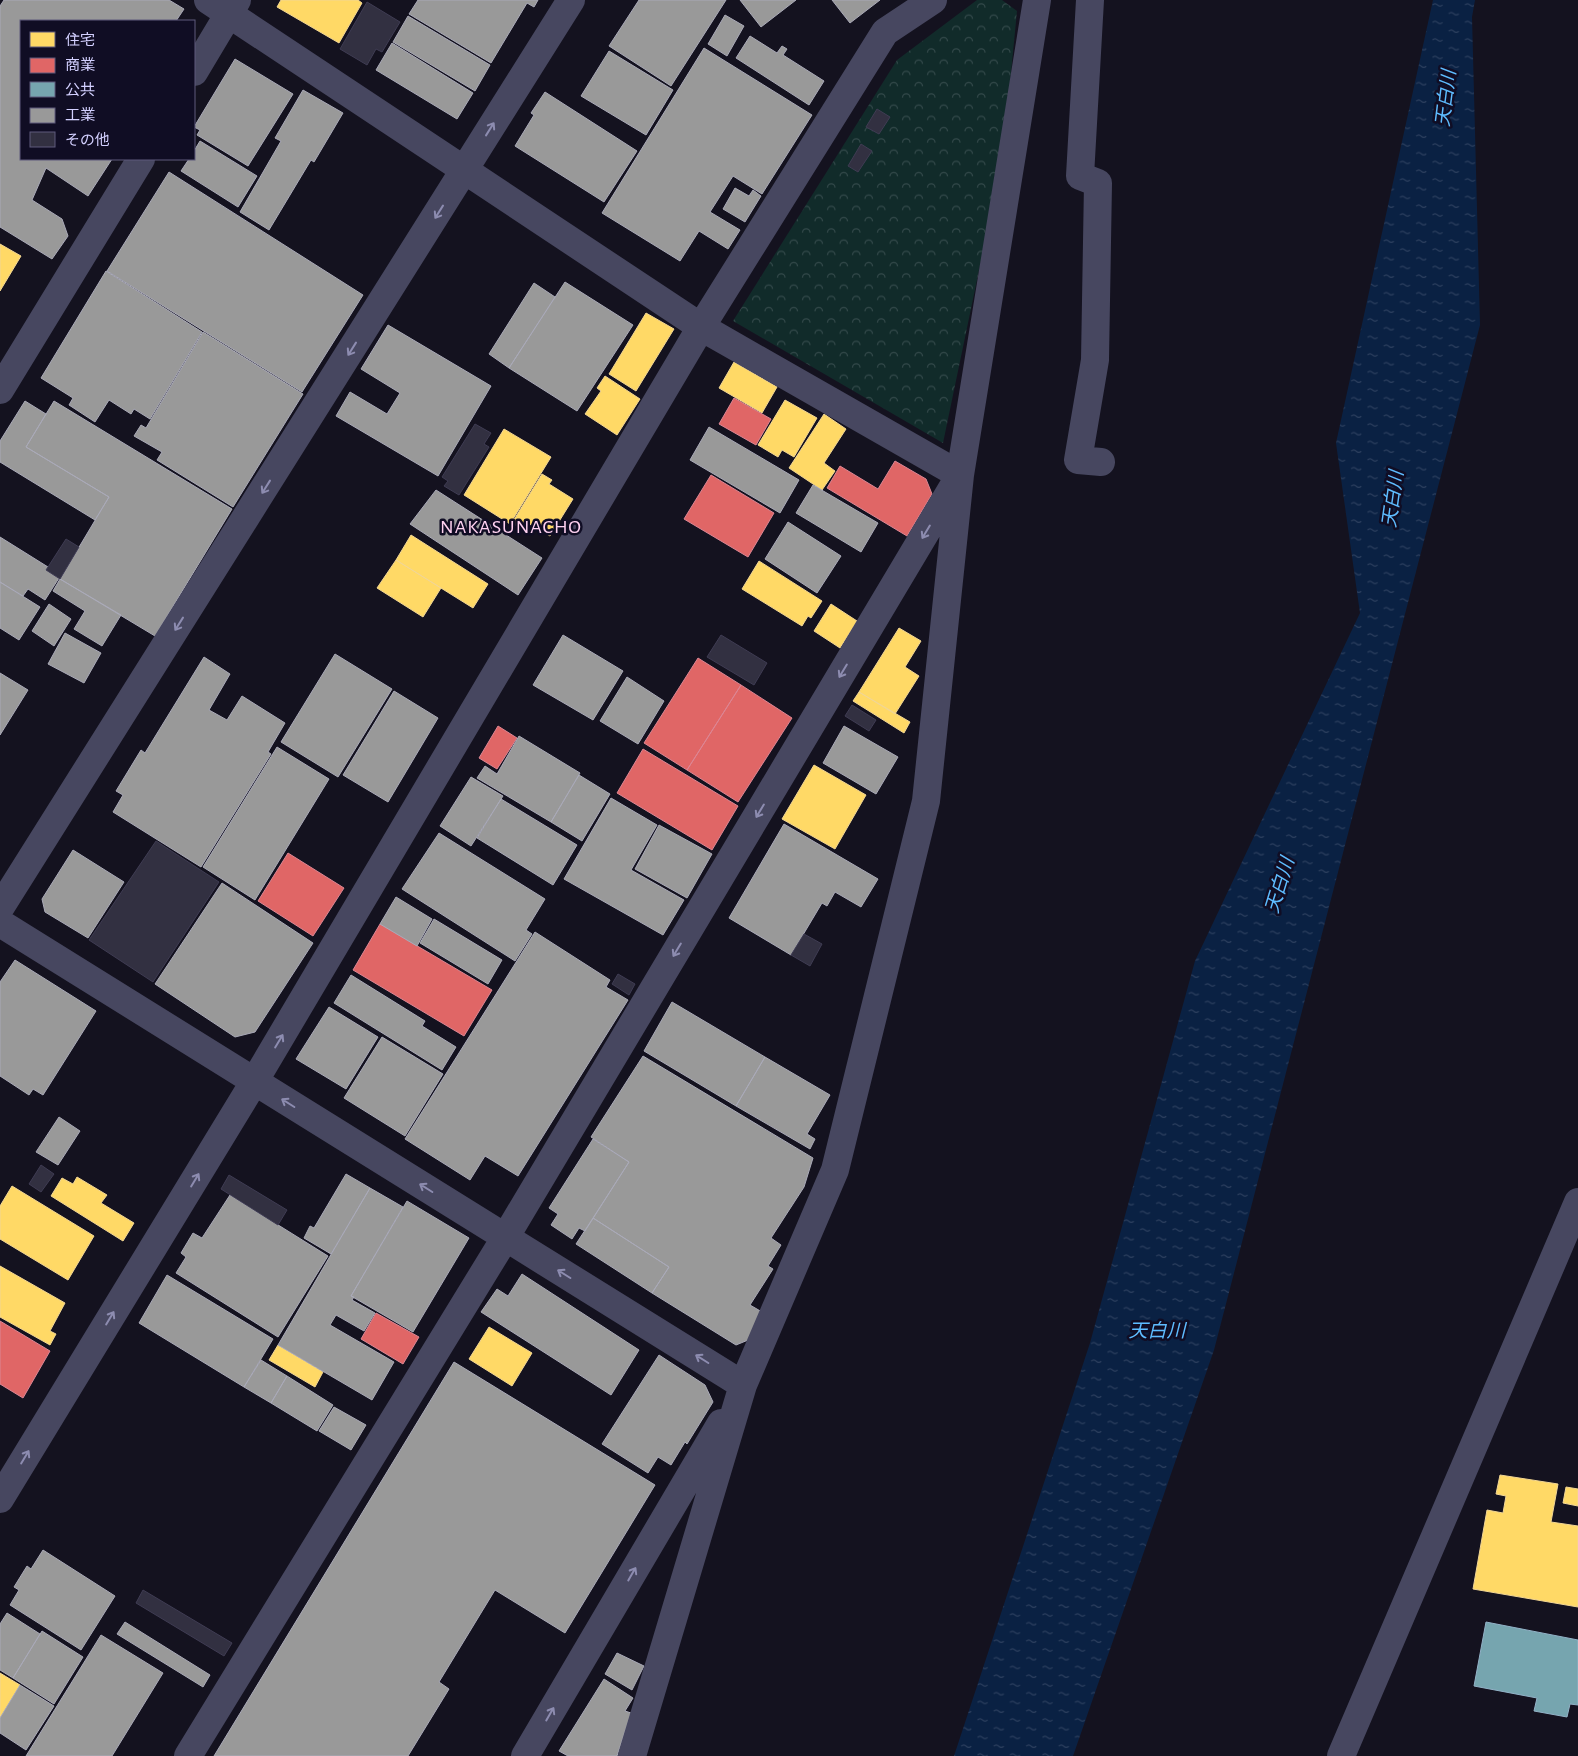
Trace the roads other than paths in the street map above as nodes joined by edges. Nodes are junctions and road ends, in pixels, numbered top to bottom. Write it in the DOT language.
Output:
graph roads {
  1 [pos="571,0"];
  2 [pos="933,0"];
  3 [pos="1037,0"];
  4 [pos="1090,0"];
  5 [pos="225,5"];
  6 [pos="195,70"];
  7 [pos="140,160"];
  8 [pos="465,171"];
  9 [pos="701,327"];
  10 [pos="0,390"];
  11 [pos="1101,462"];
  12 [pos="960,475"];
  13 [pos="0,908"];
  14 [pos="0,923"];
  15 [pos="254,1082"];
  16 [pos="1578,1202"];
  17 [pos="505,1238"];
  18 [pos="744,1385"];
  19 [pos="0,1499"];
  20 [pos="188,1756"];
  21 [pos="525,1756"];
  22 [pos="632,1756"];
  23 [pos="1341,1756"];
  8 -- 1 [label="street, one-way"];
  2 -- 9 [label="street"];
  3 -- 12 [label="street"];
  4 -- 11 [label="street"];
  5 -- 6 [label="street"];
  5 -- 8 [label="street"];
  7 -- 10 [label="street"];
  8 -- 9 [label="street"];
  8 -- 13 [label="street, one-way"];
  9 -- 12 [label="street"];
  15 -- 9 [label="street, one-way"];
  12 -- 17 [label="street, one-way"];
  12 -- 18 [label="street"];
  14 -- 15 [label="street"];
  17 -- 15 [label="street, one-way"];
  19 -- 15 [label="street, one-way"];
  16 -- 23 [label="street"];
  18 -- 17 [label="street, one-way"];
  17 -- 20 [label="street"];
  21 -- 18 [label="street, one-way"];
  18 -- 22 [label="street"];
}
